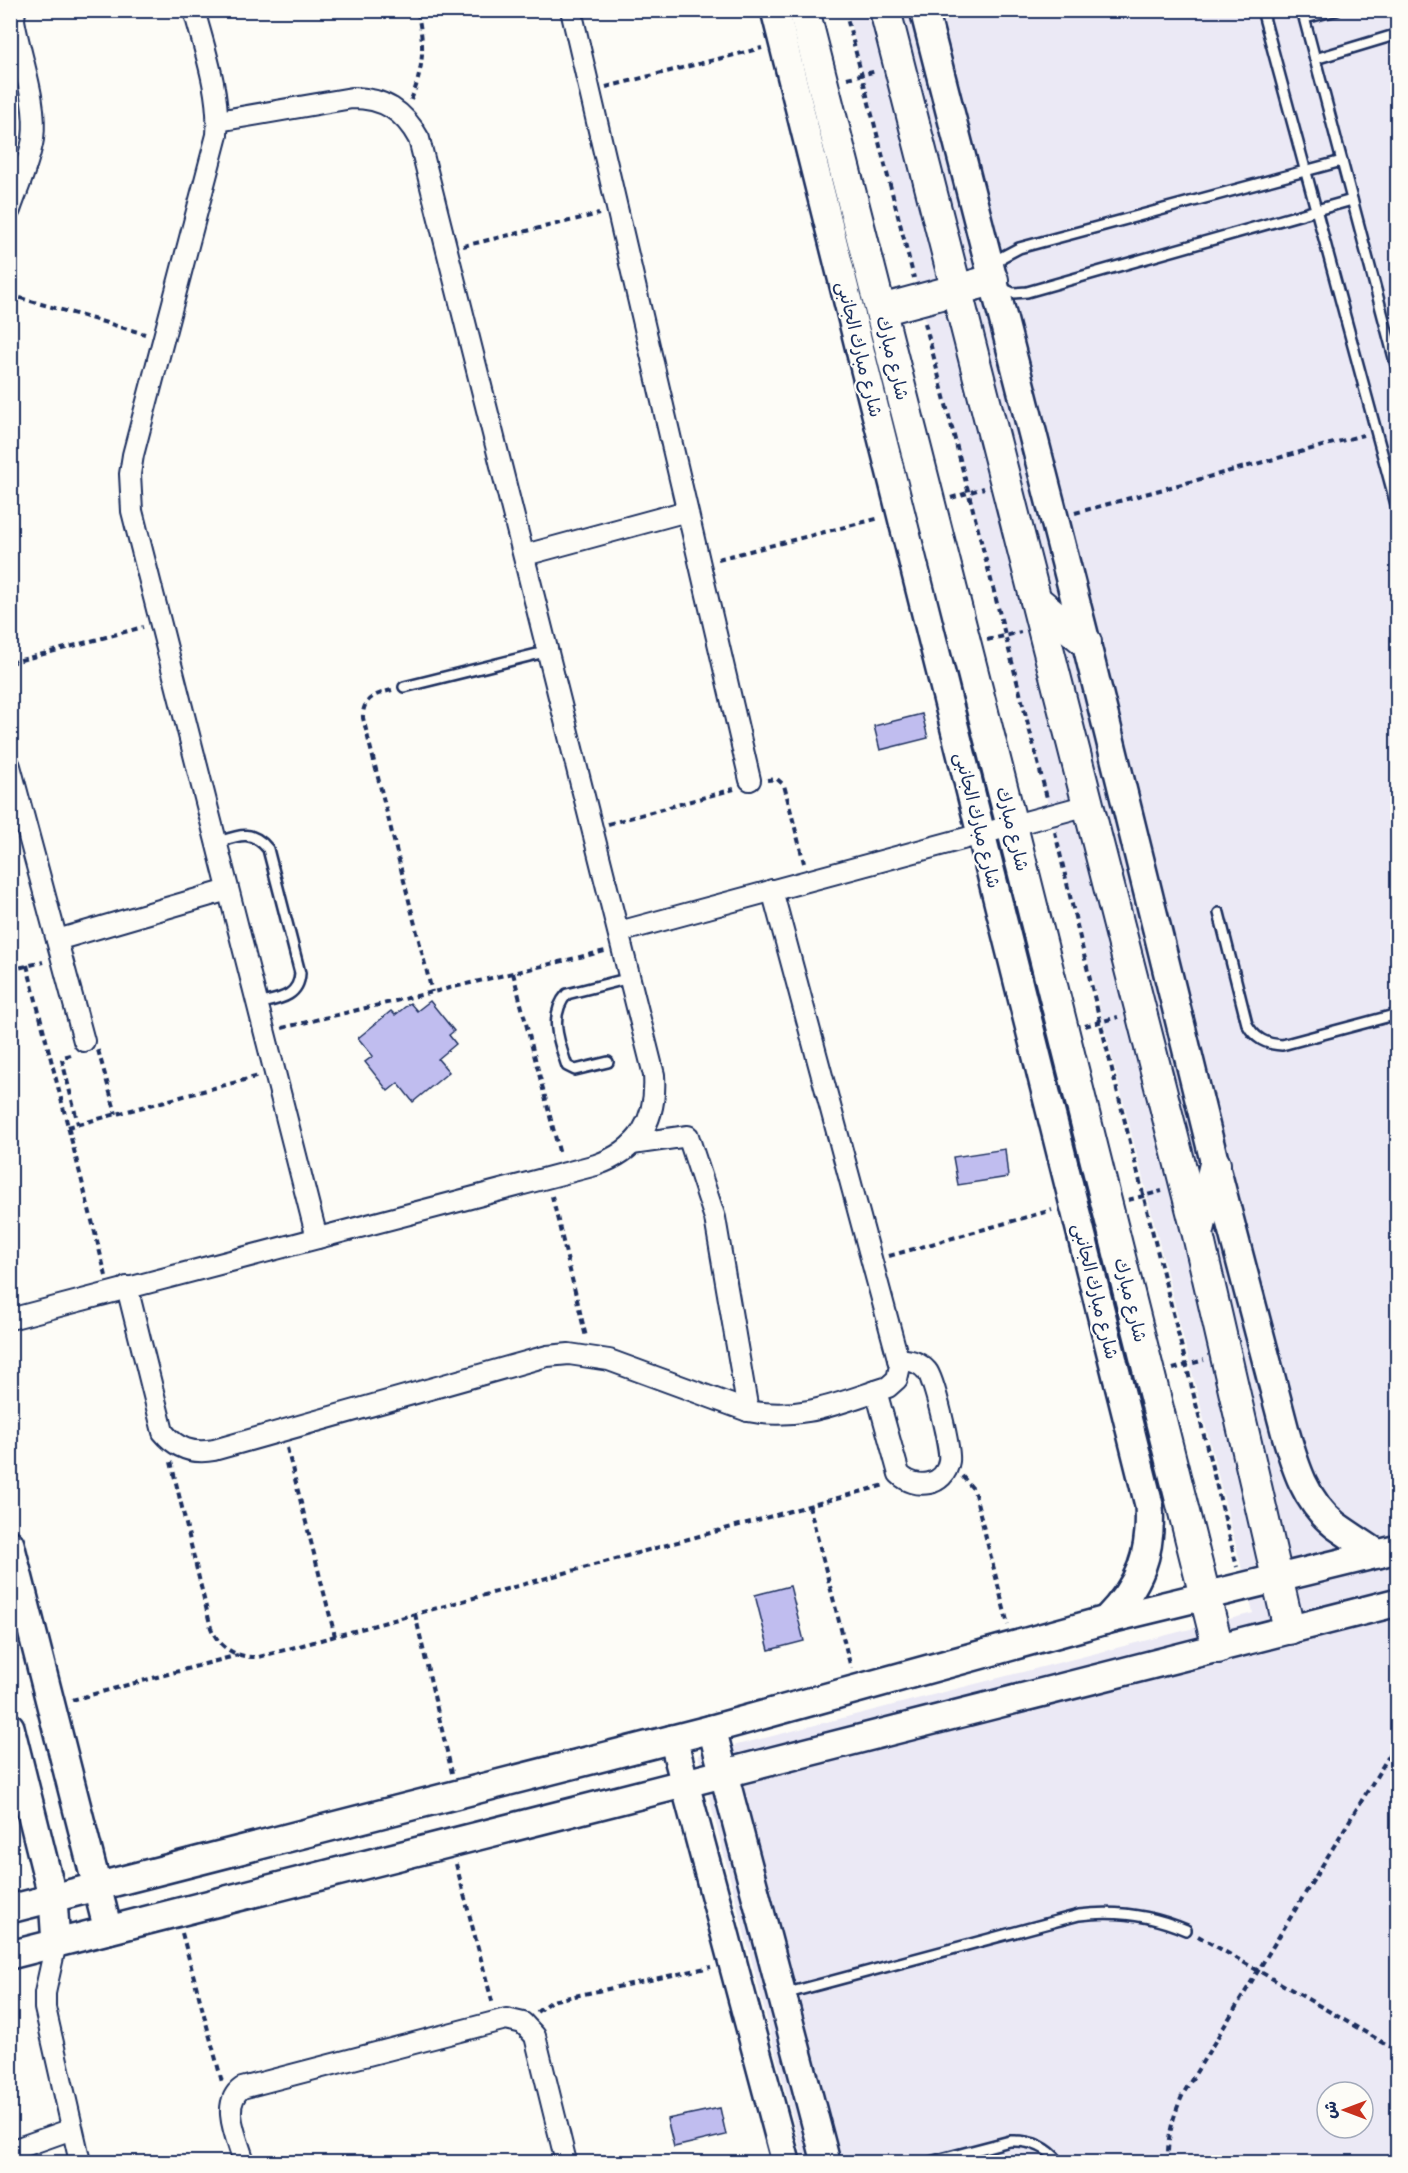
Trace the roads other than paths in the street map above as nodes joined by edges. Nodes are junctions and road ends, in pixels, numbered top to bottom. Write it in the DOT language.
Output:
graph roads {
  1 [pos="194,10"];
  2 [pos="571,10"];
  3 [pos="775,10"];
  4 [pos="804,10"];
  5 [pos="885,10"];
  6 [pos="924,10"];
  7 [pos="1262,10"];
  8 [pos="1336,10"];
  9 [pos="13,14"];
  10 [pos="1304,14"];
  11 [pos="1398,34"];
  12 [pos="1315,59"];
  13 [pos="218,121"];
  14 [pos="1342,161"];
  15 [pos="1306,171"];
  16 [pos="1352,200"];
  17 [pos="10,210"];
  18 [pos="1316,210"];
  19 [pos="993,280"];
  20 [pos="957,290"];
  21 [pos="881,310"];
  22 [pos="1398,373"];
  23 [pos="687,511"];
  24 [pos="1398,512"];
  25 [pos="525,555"];
  26 [pos="1039,613"];
  27 [pos="1086,642"];
  28 [pos="549,651"];
  29 [pos="405,687"];
  30 [pos="10,766"];
  31 [pos="750,783"];
  32 [pos="1088,805"];
  33 [pos="1012,826"];
  34 [pos="981,834"];
  35 [pos="216,843"];
  36 [pos="228,890"];
  37 [pos="772,890"];
  38 [pos="1219,913"];
  39 [pos="620,939"];
  40 [pos="59,948"];
  41 [pos="630,978"];
  42 [pos="257,1004"];
  43 [pos="1398,1014"];
  44 [pos="85,1048"];
  45 [pos="608,1062"];
  46 [pos="632,1144"];
  47 [pos="1215,1164"];
  48 [pos="1198,1235"];
  49 [pos="317,1238"];
  50 [pos="119,1290"];
  51 [pos="10,1319"];
  52 [pos="898,1360"];
  53 [pos="876,1391"];
  54 [pos="748,1411"];
  55 [pos="10,1544"];
  56 [pos="1388,1552"];
  57 [pos="1277,1580"];
  58 [pos="1205,1596"];
  59 [pos="1398,1602"];
  60 [pos="1106,1620"];
  61 [pos="1289,1629"];
  62 [pos="1218,1648"];
  63 [pos="10,1727"];
  64 [pos="712,1729"];
  65 [pos="673,1739"];
  66 [pos="724,1773"];
  67 [pos="684,1783"];
  68 [pos="97,1887"];
  69 [pos="52,1899"];
  70 [pos="10,1909"];
  71 [pos="108,1930"];
  72 [pos="1186,1930"];
  73 [pos="56,1943"];
  74 [pos="10,1955"];
  75 [pos="782,1995"];
  76 [pos="72,2128"];
  77 [pos="10,2151"];
  78 [pos="80,2163"];
  79 [pos="244,2163"];
  80 [pos="566,2163"];
  81 [pos="786,2163"];
  82 [pos="826,2163"];
  83 [pos="930,2163"];
  84 [pos="1059,2163"];
  1 -- 13 [label="street"];
  2 -- 23 [label="street"];
  3 -- 34 [label="main road, شارع مبارك الجانبى"];
  4 -- 21 [label="main road, شارع مبارك"];
  5 -- 20 [label="main road"];
  6 -- 19 [label="main road"];
  7 -- 15 [label="lane"];
  8 -- 10 [label="lane"];
  9 -- 17 [label="street"];
  10 -- 12 [label="lane"];
  11 -- 12 [label="lane"];
  12 -- 14 [label="lane"];
  13 -- 25 [label="street"];
  13 -- 35 [label="street"];
  14 -- 15 [label="lane"];
  14 -- 16 [label="lane"];
  15 -- 18 [label="lane"];
  15 -- 19 [label="lane"];
  16 -- 18 [label="lane"];
  16 -- 22 [label="lane"];
  18 -- 19 [label="lane"];
  18 -- 24 [label="lane"];
  19 -- 20 [label="main road"];
  19 -- 27 [label="main road"];
  20 -- 21 [label="main road"];
  20 -- 26 [label="main road"];
  21 -- 33 [label="main road, شارع مبارك"];
  23 -- 25 [label="street"];
  23 -- 31 [label="street"];
  25 -- 28 [label="street"];
  26 -- 27 [label="main road"];
  26 -- 32 [label="main road"];
  27 -- 47 [label="main road"];
  28 -- 29 [label="lane"];
  28 -- 39 [label="street"];
  30 -- 40 [label="street"];
  32 -- 33 [label="street"];
  32 -- 48 [label="main road"];
  33 -- 34 [label="street"];
  33 -- 58 [label="main road, شارع مبارك"];
  34 -- 37 [label="street"];
  34 -- 60 [label="main road, شارع مبارك الجانبى"];
  35 -- 36 [label="street"];
  35 -- 42 [label="lane"];
  36 -- 40 [label="street"];
  36 -- 42 [label="street"];
  37 -- 39 [label="street"];
  37 -- 52 [label="street"];
  38 -- 43 [label="lane"];
  39 -- 41 [label="street"];
  40 -- 44 [label="street"];
  41 -- 45 [label="lane"];
  41 -- 46 [label="street"];
  42 -- 49 [label="street"];
  46 -- 49 [label="street"];
  46 -- 54 [label="street"];
  47 -- 48 [label="main road"];
  47 -- 56 [label="main road"];
  48 -- 57 [label="main road"];
  49 -- 50 [label="street"];
  50 -- 51 [label="street"];
  50 -- 54 [label="street"];
  52 -- 53 [label="street"];
  52 -- 53 [label="street"];
  53 -- 54 [label="street"];
  55 -- 68 [label="main road"];
  56 -- 57 [label="main road"];
  57 -- 58 [label="main road"];
  57 -- 61 [label="main road"];
  58 -- 60 [label="main road"];
  58 -- 62 [label="main road, شارع مبارك"];
  59 -- 61 [label="main road"];
  60 -- 64 [label="main road"];
  61 -- 62 [label="main road"];
  62 -- 66 [label="main road"];
  63 -- 69 [label="main road"];
  64 -- 65 [label="main road"];
  64 -- 66 [label="main road"];
  65 -- 67 [label="main road"];
  65 -- 68 [label="main road"];
  66 -- 67 [label="main road"];
  66 -- 75 [label="main road"];
  67 -- 71 [label="main road"];
  67 -- 81 [label="main road"];
  68 -- 69 [label="main road"];
  68 -- 71 [label="main road"];
  69 -- 70 [label="main road"];
  69 -- 73 [label="main road"];
  71 -- 73 [label="main road"];
  72 -- 75 [label="lane"];
  73 -- 74 [label="main road"];
  73 -- 76 [label="street"];
  75 -- 82 [label="main road"];
  76 -- 77 [label="street"];
  76 -- 78 [label="street"];
  79 -- 80 [label="street"];
  83 -- 84 [label="lane"];
}
